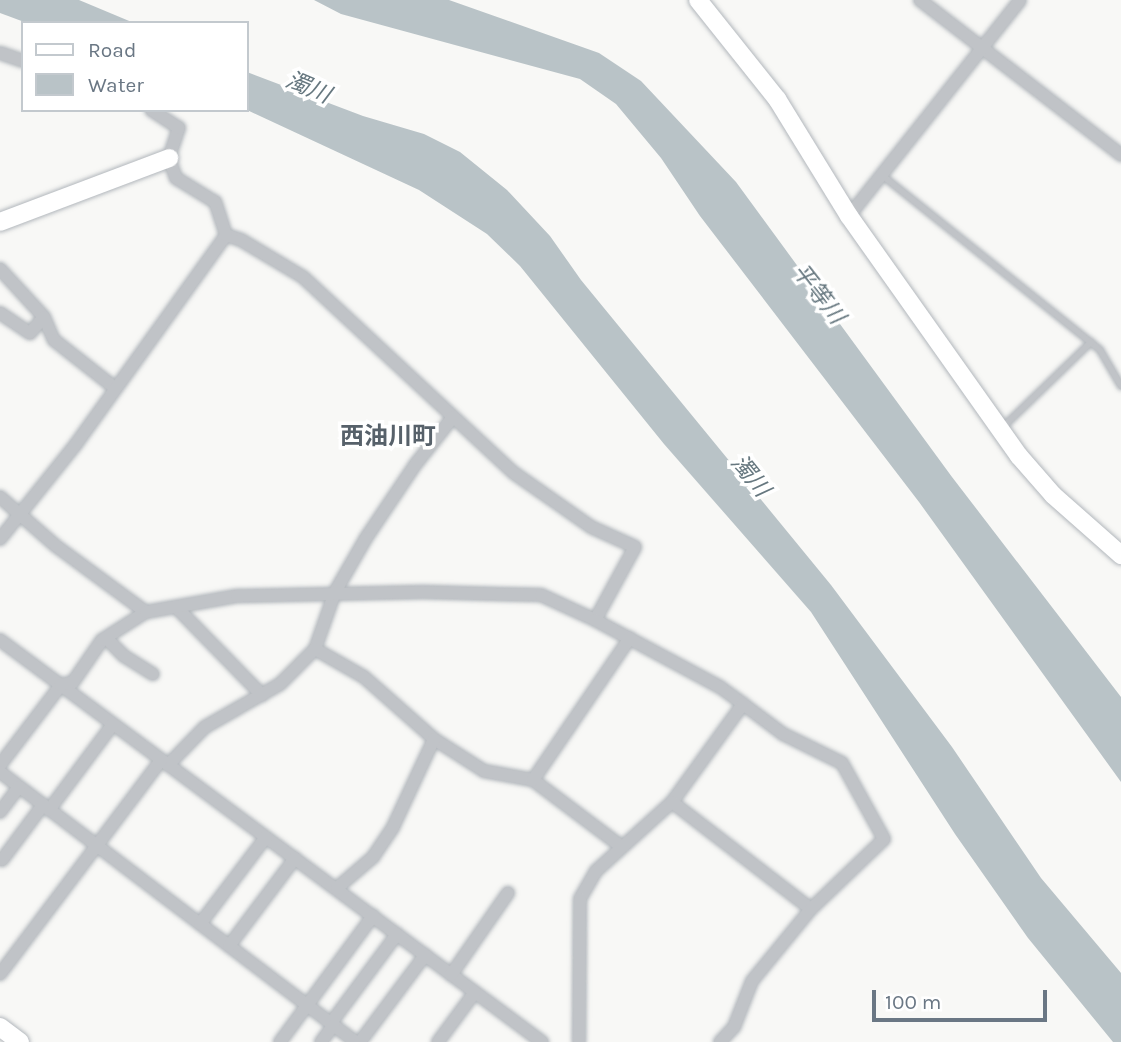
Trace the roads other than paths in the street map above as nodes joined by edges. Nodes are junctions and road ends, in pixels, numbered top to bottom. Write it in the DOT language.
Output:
graph roads {
  1 [pos="698,0"];
  2 [pos="920,0"];
  3 [pos="1020,0"];
  4 [pos="983,48"];
  5 [pos="0,53"];
  6 [pos="21,60"];
  7 [pos="154,112"];
  8 [pos="1121,155"];
  9 [pos="169,158"];
  10 [pos="883,176"];
  11 [pos="849,216"];
  12 [pos="0,222"];
  13 [pos="226,235"];
  14 [pos="0,268"];
  15 [pos="1,316"];
  16 [pos="44,317"];
  17 [pos="1091,342"];
  18 [pos="1121,386"];
  19 [pos="115,388"];
  20 [pos="453,417"];
  21 [pos="1001,429"];
  22 [pos="0,497"];
  23 [pos="20,515"];
  24 [pos="0,539"];
  25 [pos="1121,555"];
  26 [pos="335,592"];
  27 [pos="177,608"];
  28 [pos="146,612"];
  29 [pos="595,620"];
  30 [pos="106,638"];
  31 [pos="630,638"];
  32 [pos="0,640"];
  33 [pos="315,649"];
  34 [pos="153,674"];
  35 [pos="61,685"];
  36 [pos="262,695"];
  37 [pos="743,704"];
  38 [pos="113,724"];
  39 [pos="434,739"];
  40 [pos="164,762"];
  41 [pos="0,765"];
  42 [pos="0,772"];
  43 [pos="533,780"];
  44 [pos="19,787"];
  45 [pos="672,802"];
  46 [pos="46,807"];
  47 [pos="0,812"];
  48 [pos="266,837"];
  49 [pos="96,846"];
  50 [pos="622,846"];
  51 [pos="295,858"];
  52 [pos="2,860"];
  53 [pos="337,888"];
  54 [pos="508,893"];
  55 [pos="811,909"];
  56 [pos="373,916"];
  57 [pos="200,924"];
  58 [pos="397,934"];
  59 [pos="229,946"];
  60 [pos="425,955"];
  61 [pos="0,974"];
  62 [pos="451,975"];
  63 [pos="475,992"];
  64 [pos="307,1005"];
  65 [pos="332,1024"];
  66 [pos="0,1027"];
  67 [pos="20,1042"];
  68 [pos="280,1042"];
  69 [pos="320,1042"];
  70 [pos="357,1042"];
  71 [pos="438,1042"];
  72 [pos="542,1042"];
  73 [pos="579,1042"];
  74 [pos="720,1042"];
  1 -- 11 [label="street"];
  2 -- 4 [label="street"];
  3 -- 4 [label="street"];
  4 -- 8 [label="street"];
  4 -- 10 [label="street"];
  5 -- 6 [label="street"];
  7 -- 9 [label="street"];
  9 -- 12 [label="street"];
  9 -- 13 [label="street"];
  10 -- 11 [label="street"];
  10 -- 17 [label="lane"];
  11 -- 21 [label="street"];
  13 -- 19 [label="street"];
  13 -- 20 [label="street"];
  14 -- 16 [label="street"];
  15 -- 16 [label="street"];
  16 -- 19 [label="street"];
  17 -- 18 [label="lane"];
  17 -- 21 [label="lane"];
  19 -- 23 [label="street"];
  20 -- 26 [label="street"];
  20 -- 29 [label="street"];
  21 -- 25 [label="street"];
  22 -- 23 [label="street"];
  23 -- 24 [label="street"];
  23 -- 28 [label="street"];
  26 -- 27 [label="street"];
  26 -- 29 [label="street"];
  26 -- 33 [label="street"];
  27 -- 28 [label="street"];
  27 -- 36 [label="street"];
  28 -- 30 [label="street"];
  29 -- 31 [label="street"];
  30 -- 34 [label="street"];
  30 -- 35 [label="street"];
  31 -- 37 [label="street"];
  31 -- 43 [label="street"];
  32 -- 35 [label="street"];
  33 -- 36 [label="street"];
  33 -- 39 [label="street"];
  35 -- 38 [label="street"];
  35 -- 41 [label="street"];
  36 -- 40 [label="street"];
  37 -- 45 [label="street"];
  37 -- 55 [label="street"];
  38 -- 40 [label="street"];
  38 -- 46 [label="street"];
  39 -- 43 [label="street"];
  39 -- 53 [label="street"];
  40 -- 48 [label="street"];
  40 -- 49 [label="street"];
  42 -- 44 [label="street"];
  43 -- 50 [label="street"];
  44 -- 46 [label="street"];
  44 -- 47 [label="street"];
  45 -- 50 [label="street"];
  45 -- 55 [label="street"];
  46 -- 49 [label="street"];
  46 -- 52 [label="street"];
  48 -- 51 [label="street"];
  48 -- 57 [label="street"];
  49 -- 57 [label="street"];
  49 -- 61 [label="street"];
  50 -- 73 [label="street"];
  51 -- 53 [label="street"];
  51 -- 59 [label="street"];
  53 -- 56 [label="street"];
  54 -- 62 [label="street"];
  55 -- 74 [label="street"];
  56 -- 58 [label="street"];
  56 -- 64 [label="street"];
  57 -- 59 [label="street"];
  58 -- 60 [label="street"];
  58 -- 65 [label="street"];
  59 -- 64 [label="street"];
  60 -- 62 [label="street"];
  60 -- 70 [label="street"];
  62 -- 63 [label="street"];
  63 -- 71 [label="street"];
  63 -- 72 [label="street"];
  64 -- 65 [label="street"];
  64 -- 68 [label="street"];
  65 -- 69 [label="street"];
  65 -- 70 [label="street"];
  66 -- 67 [label="street"];
}
